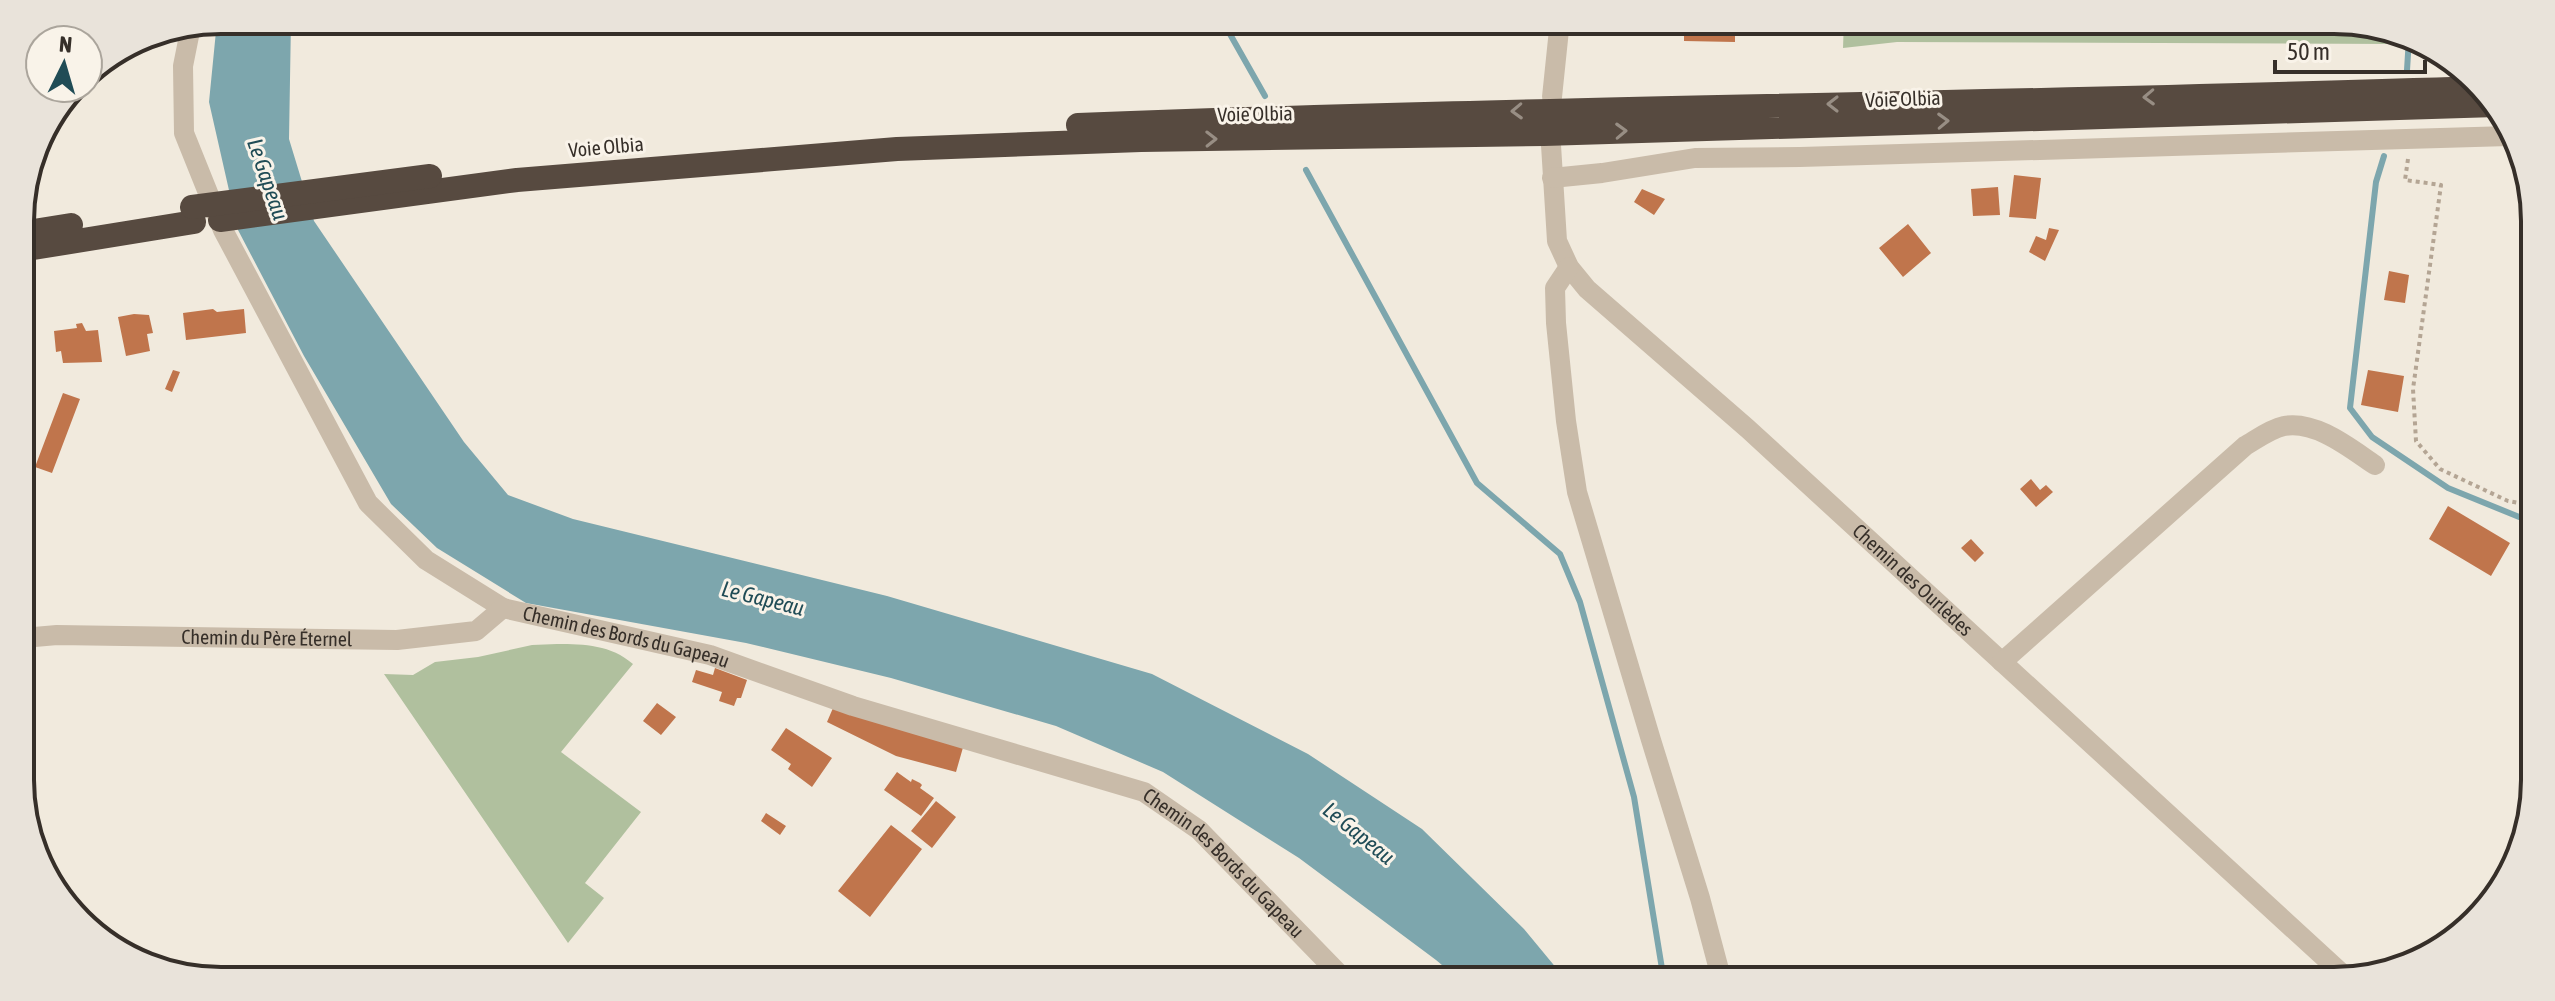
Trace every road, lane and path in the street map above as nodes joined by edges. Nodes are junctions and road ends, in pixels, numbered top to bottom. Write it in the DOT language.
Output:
graph roads {
  1 [pos="1559,34"];
  2 [pos="189,37"];
  3 [pos="2465,88"];
  4 [pos="1552,97"];
  5 [pos="2481,105"];
  6 [pos="2501,136"];
  7 [pos="2410,138"];
  8 [pos="1551,145"];
  9 [pos="1552,178"];
  10 [pos="433,183"];
  11 [pos="193,215"];
  12 [pos="34,232"];
  13 [pos="34,247"];
  14 [pos="1569,267"];
  15 [pos="2375,465"];
  16 [pos="2521,503"];
  17 [pos="503,608"];
  18 [pos="34,637"];
  19 [pos="2002,662"];
  20 [pos="1328,967"];
  21 [pos="1718,967"];
  22 [pos="2335,967"];
  1 -- 4 [label="street"];
  2 -- 17 [label="street, Chemin des Bords du Gapeau"];
  3 -- 10 [label="highway, Voie Olbia, one-way"];
  10 -- 5 [label="highway, Voie Olbia, one-way"];
  6 -- 7 [label="street"];
  7 -- 9 [label="street"];
  7 -- 16 [label="path"];
  8 -- 9 [label="street, Chemin des Ourlèdes"];
  9 -- 14 [label="street, Chemin des Ourlèdes"];
  10 -- 11 [label="highway, Voie Olbia"];
  11 -- 12 [label="highway, Voie Olbia"];
  11 -- 13 [label="highway, Voie Olbia"];
  14 -- 19 [label="street, Chemin des Ourlèdes"];
  14 -- 21 [label="street"];
  15 -- 19 [label="street"];
  17 -- 18 [label="street, Chemin du Père Éternel"];
  17 -- 20 [label="street, Chemin des Bords du Gapeau"];
  19 -- 22 [label="street, Chemin des Ourlèdes"];
}
